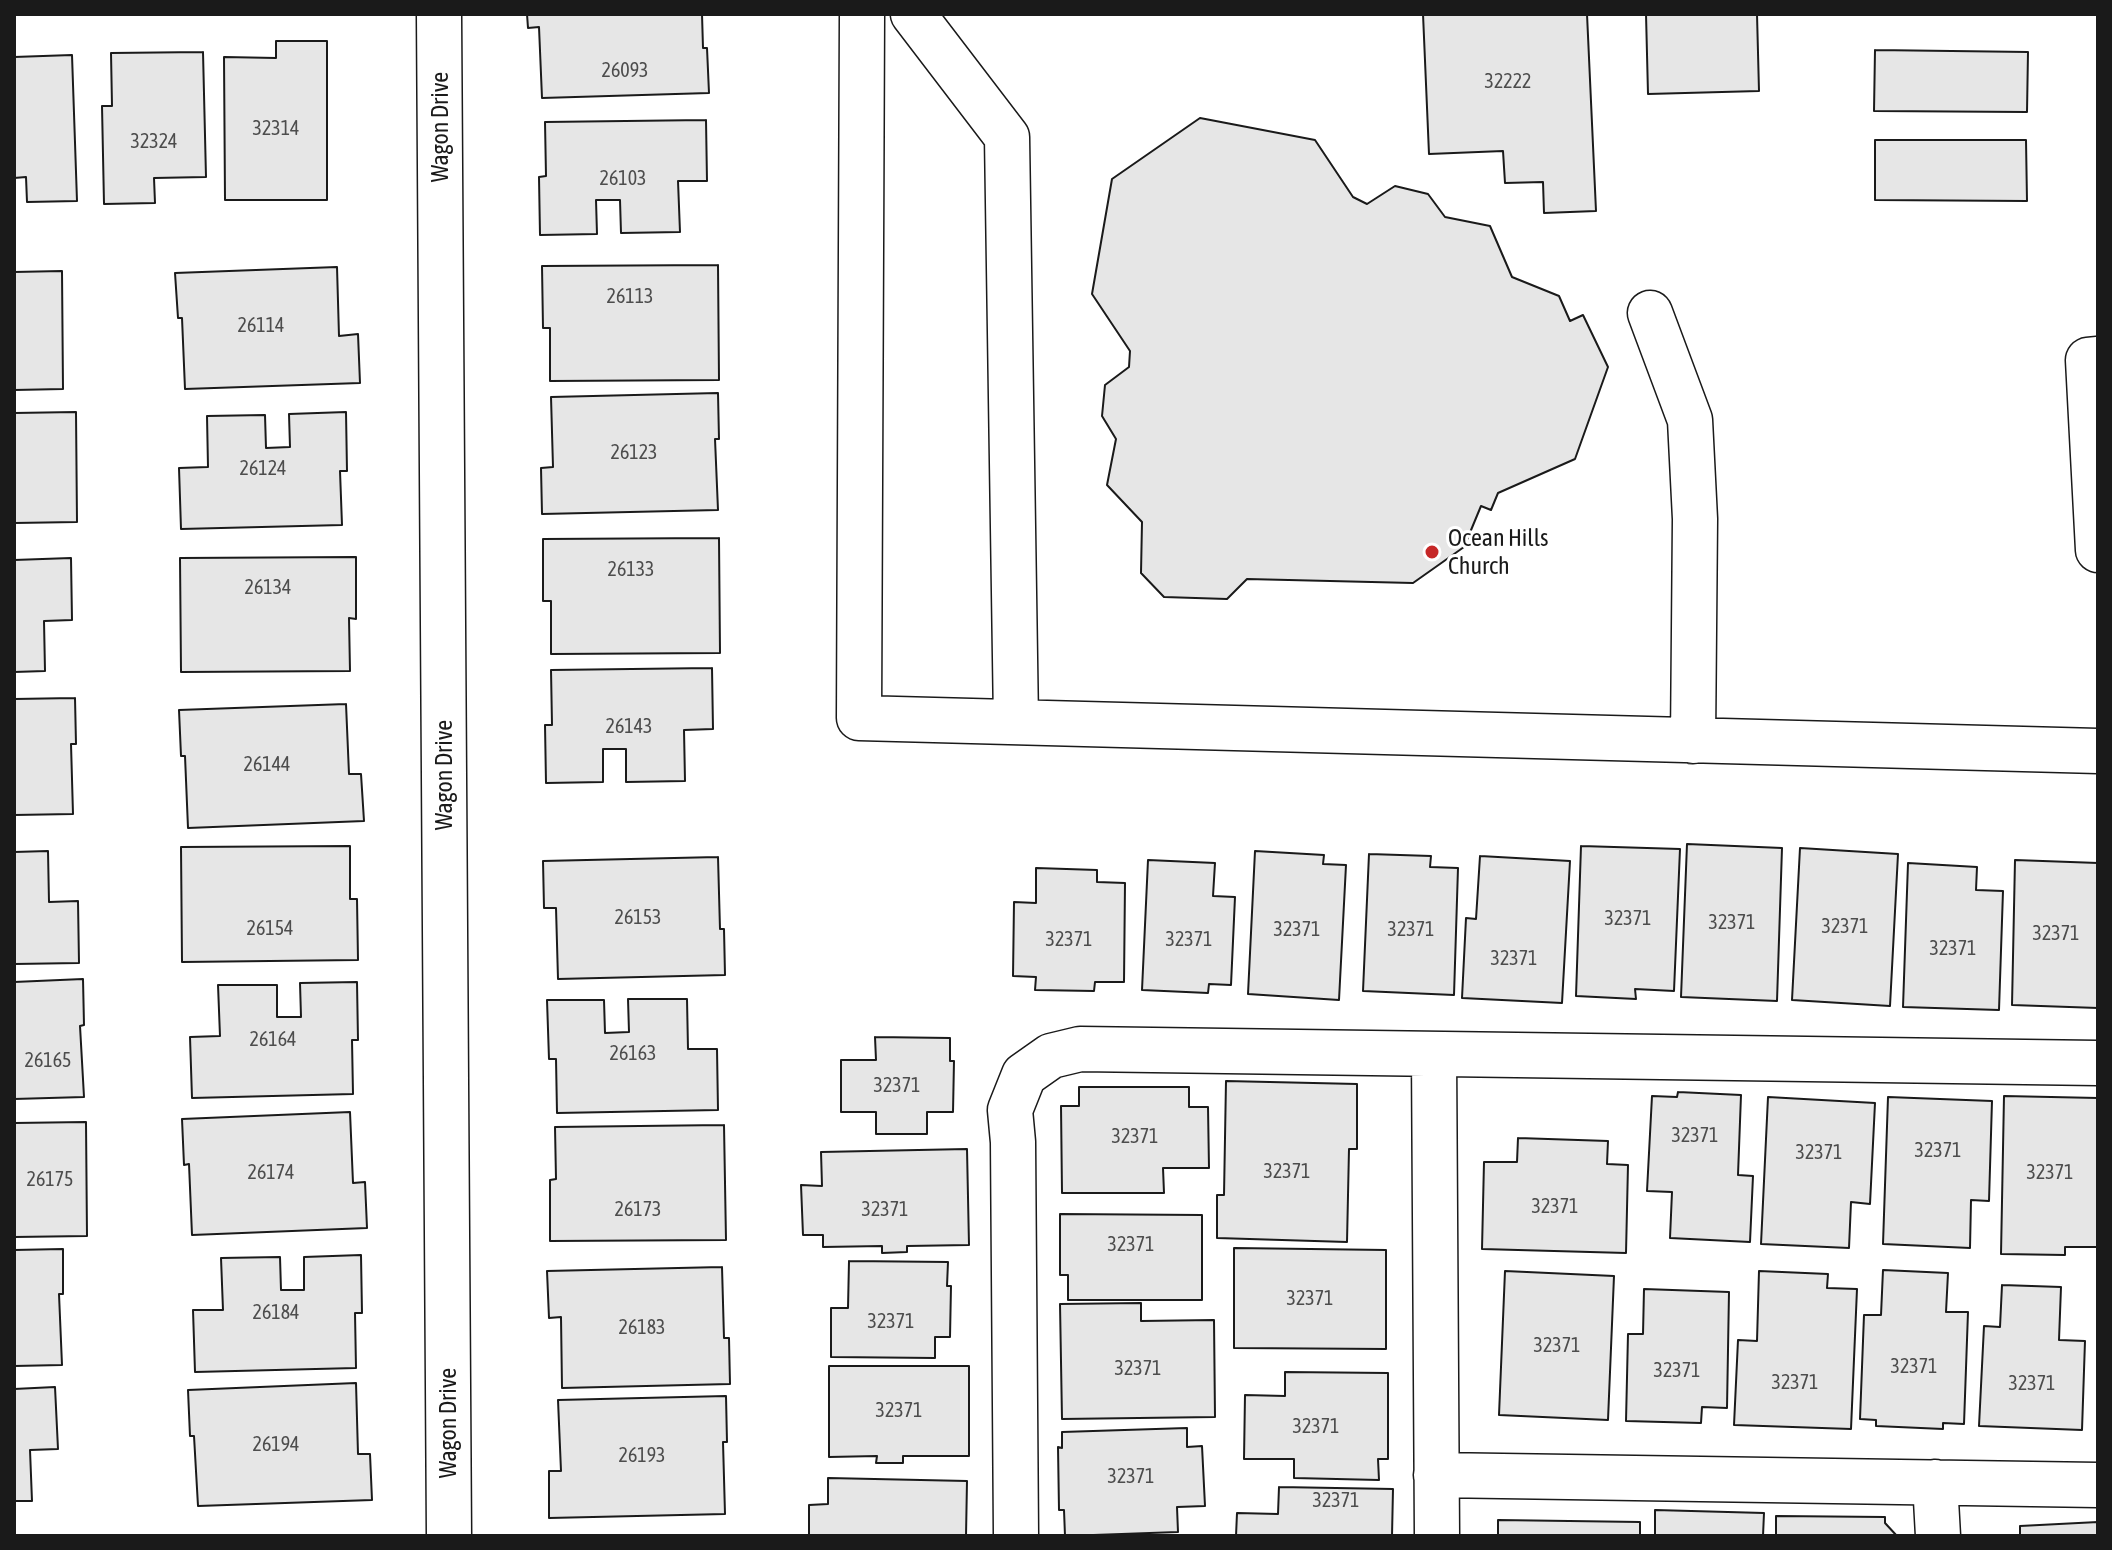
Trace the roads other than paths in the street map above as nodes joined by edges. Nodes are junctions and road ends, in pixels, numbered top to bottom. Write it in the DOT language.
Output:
graph roads {
  1 [pos="439,14"];
  2 [pos="862,14"];
  3 [pos="913,14"];
  4 [pos="1650,313"];
  5 [pos="2098,359"];
  6 [pos="2098,550"];
  7 [pos="1016,722"];
  8 [pos="1693,741"];
  9 [pos="2098,751"];
  10 [pos="1434,1054"];
  11 [pos="2098,1063"];
  12 [pos="1436,1475"];
  13 [pos="1935,1482"];
  14 [pos="2098,1485"];
  15 [pos="449,1536"];
  16 [pos="1016,1536"];
  17 [pos="1437,1536"];
  18 [pos="1938,1536"];
  1 -- 15 [label="street, Wagon Drive"];
  2 -- 7 [label="street"];
  3 -- 7 [label="street"];
  4 -- 8 [label="street"];
  5 -- 6 [label="street"];
  7 -- 8 [label="street"];
  8 -- 9 [label="street"];
  10 -- 11 [label="street"];
  10 -- 12 [label="street"];
  10 -- 16 [label="street"];
  12 -- 13 [label="street"];
  12 -- 17 [label="street"];
  13 -- 14 [label="street"];
  13 -- 18 [label="street"];
}
